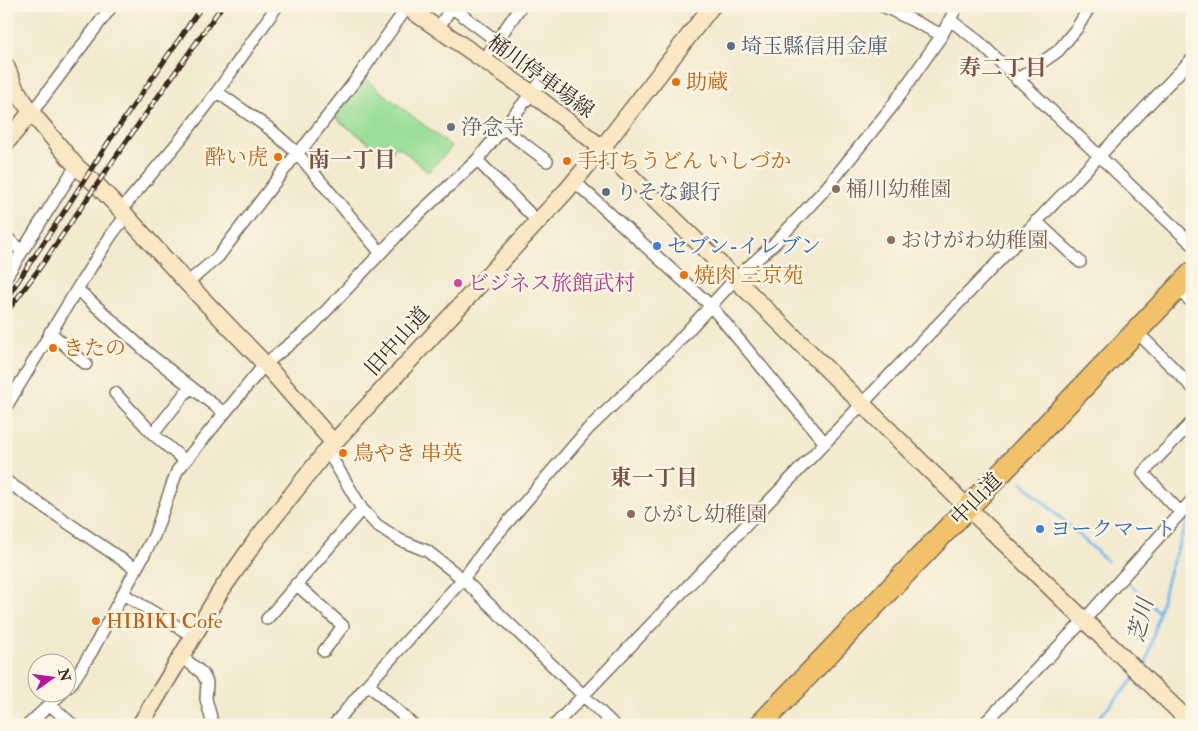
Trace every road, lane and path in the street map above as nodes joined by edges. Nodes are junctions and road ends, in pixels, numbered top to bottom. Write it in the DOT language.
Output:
graph roads {
  1 [pos="112,6"];
  2 [pos="277,6"];
  3 [pos="520,6"];
  4 [pos="712,6"];
  5 [pos="883,6"];
  6 [pos="957,6"];
  7 [pos="1090,6"];
  8 [pos="407,7"];
  9 [pos="451,7"];
  10 [pos="950,20"];
  11 [pos="438,29"];
  12 [pos="942,35"];
  13 [pos="496,41"];
  14 [pos="1192,59"];
  15 [pos="484,60"];
  16 [pos="6,66"];
  17 [pos="1017,80"];
  18 [pos="217,92"];
  19 [pos="533,94"];
  20 [pos="31,112"];
  21 [pos="504,129"];
  22 [pos="6,143"];
  23 [pos="602,148"];
  24 [pos="297,153"];
  25 [pos="1098,156"];
  26 [pos="477,160"];
  27 [pos="547,161"];
  28 [pos="76,166"];
  29 [pos="574,181"];
  30 [pos="124,213"];
  31 [pos="1036,221"];
  32 [pos="538,222"];
  33 [pos="6,237"];
  34 [pos="1192,244"];
  35 [pos="22,252"];
  36 [pos="380,252"];
  37 [pos="1080,262"];
  38 [pos="1192,273"];
  39 [pos="6,277"];
  40 [pos="736,278"];
  41 [pos="187,283"];
  42 [pos="77,289"];
  43 [pos="1190,297"];
  44 [pos="710,305"];
  45 [pos="50,332"];
  46 [pos="1145,340"];
  47 [pos="86,364"];
  48 [pos="264,364"];
  49 [pos="190,386"];
  50 [pos="1192,387"];
  51 [pos="116,393"];
  52 [pos="863,403"];
  53 [pos="6,407"];
  54 [pos="224,413"];
  55 [pos="1192,422"];
  56 [pos="153,434"];
  57 [pos="824,443"];
  58 [pos="330,446"];
  59 [pos="185,461"];
  60 [pos="6,481"];
  61 [pos="1192,500"];
  62 [pos="362,509"];
  63 [pos="972,512"];
  64 [pos="1180,512"];
  65 [pos="136,569"];
  66 [pos="463,580"];
  67 [pos="296,584"];
  68 [pos="123,594"];
  69 [pos="266,619"];
  70 [pos="1085,619"];
  71 [pos="193,636"];
  72 [pos="324,651"];
  73 [pos="180,656"];
  74 [pos="78,672"];
  75 [pos="368,684"];
  76 [pos="583,696"];
  77 [pos="50,705"];
  78 [pos="335,724"];
  79 [pos="1192,724"];
  80 [pos="28,725"];
  81 [pos="73,725"];
  82 [pos="140,725"];
  83 [pos="213,725"];
  84 [pos="413,725"];
  85 [pos="555,725"];
  86 [pos="614,725"];
  87 [pos="760,725"];
  88 [pos="775,725"];
  89 [pos="983,725"];
  1 -- 20 [label="street"];
  2 -- 18 [label="street"];
  3 -- 13 [label="street"];
  4 -- 23 [label="street, 旧中山道"];
  5 -- 12 [label="street"];
  6 -- 10 [label="street"];
  7 -- 17 [label="street"];
  8 -- 11 [label="street, 桶川停車場線"];
  8 -- 24 [label="street"];
  9 -- 11 [label="street"];
  9 -- 13 [label="street"];
  10 -- 12 [label="street"];
  10 -- 17 [label="street"];
  11 -- 15 [label="street, 桶川停車場線"];
  12 -- 40 [label="street"];
  13 -- 15 [label="street"];
  13 -- 19 [label="street"];
  14 -- 25 [label="street"];
  15 -- 19 [label="street, 桶川停車場線"];
  16 -- 20 [label="street"];
  17 -- 25 [label="street"];
  18 -- 24 [label="street"];
  18 -- 30 [label="street"];
  19 -- 21 [label="street"];
  19 -- 23 [label="street, 桶川停車場線"];
  20 -- 22 [label="street"];
  20 -- 28 [label="street"];
  21 -- 26 [label="street"];
  21 -- 27 [label="street"];
  23 -- 29 [label="street, 旧中山道"];
  23 -- 40 [label="street, 桶川停車場線"];
  24 -- 36 [label="street"];
  24 -- 41 [label="street"];
  25 -- 31 [label="street"];
  25 -- 34 [label="street"];
  26 -- 32 [label="street"];
  26 -- 36 [label="street"];
  28 -- 30 [label="street"];
  28 -- 35 [label="street"];
  29 -- 32 [label="street, 旧中山道"];
  29 -- 44 [label="street"];
  30 -- 41 [label="street"];
  30 -- 42 [label="street"];
  31 -- 37 [label="street"];
  31 -- 52 [label="street"];
  32 -- 58 [label="street, 旧中山道"];
  33 -- 35 [label="street"];
  35 -- 39 [label="street"];
  36 -- 48 [label="street"];
  38 -- 63 [label="highway, 中山道"];
  40 -- 44 [label="street"];
  40 -- 52 [label="street, 桶川停車場線"];
  41 -- 48 [label="street"];
  42 -- 45 [label="street"];
  42 -- 49 [label="street"];
  43 -- 46 [label="highway, 中山道"];
  44 -- 57 [label="street"];
  44 -- 66 [label="street"];
  45 -- 47 [label="street"];
  45 -- 53 [label="street"];
  46 -- 50 [label="street"];
  46 -- 63 [label="highway, 中山道"];
  48 -- 54 [label="street"];
  48 -- 58 [label="street"];
  49 -- 54 [label="street"];
  49 -- 56 [label="street"];
  51 -- 56 [label="street"];
  52 -- 57 [label="street"];
  52 -- 63 [label="street, 桶川停車場線"];
  54 -- 59 [label="street"];
  55 -- 64 [label="street"];
  56 -- 59 [label="street"];
  57 -- 76 [label="street"];
  58 -- 62 [label="street"];
  58 -- 71 [label="street, 旧中山道"];
  59 -- 65 [label="street"];
  60 -- 65 [label="street"];
  61 -- 64 [label="street"];
  62 -- 66 [label="street"];
  62 -- 67 [label="street"];
  63 -- 70 [label="street, 桶川停車場線"];
  63 -- 87 [label="highway, 中山道"];
  63 -- 88 [label="highway, 中山道"];
  64 -- 70 [label="street"];
  65 -- 68 [label="street"];
  66 -- 75 [label="street"];
  66 -- 76 [label="street"];
  67 -- 69 [label="street"];
  67 -- 72 [label="street"];
  68 -- 71 [label="street"];
  68 -- 74 [label="street"];
  70 -- 79 [label="street, 桶川停車場線"];
  70 -- 89 [label="street"];
  71 -- 73 [label="street, 旧中山道"];
  73 -- 82 [label="street, 旧中山道"];
  73 -- 83 [label="street"];
  75 -- 78 [label="street"];
  75 -- 84 [label="street"];
  76 -- 85 [label="street"];
  76 -- 86 [label="street"];
  77 -- 80 [label="street"];
  77 -- 81 [label="street"];
}
